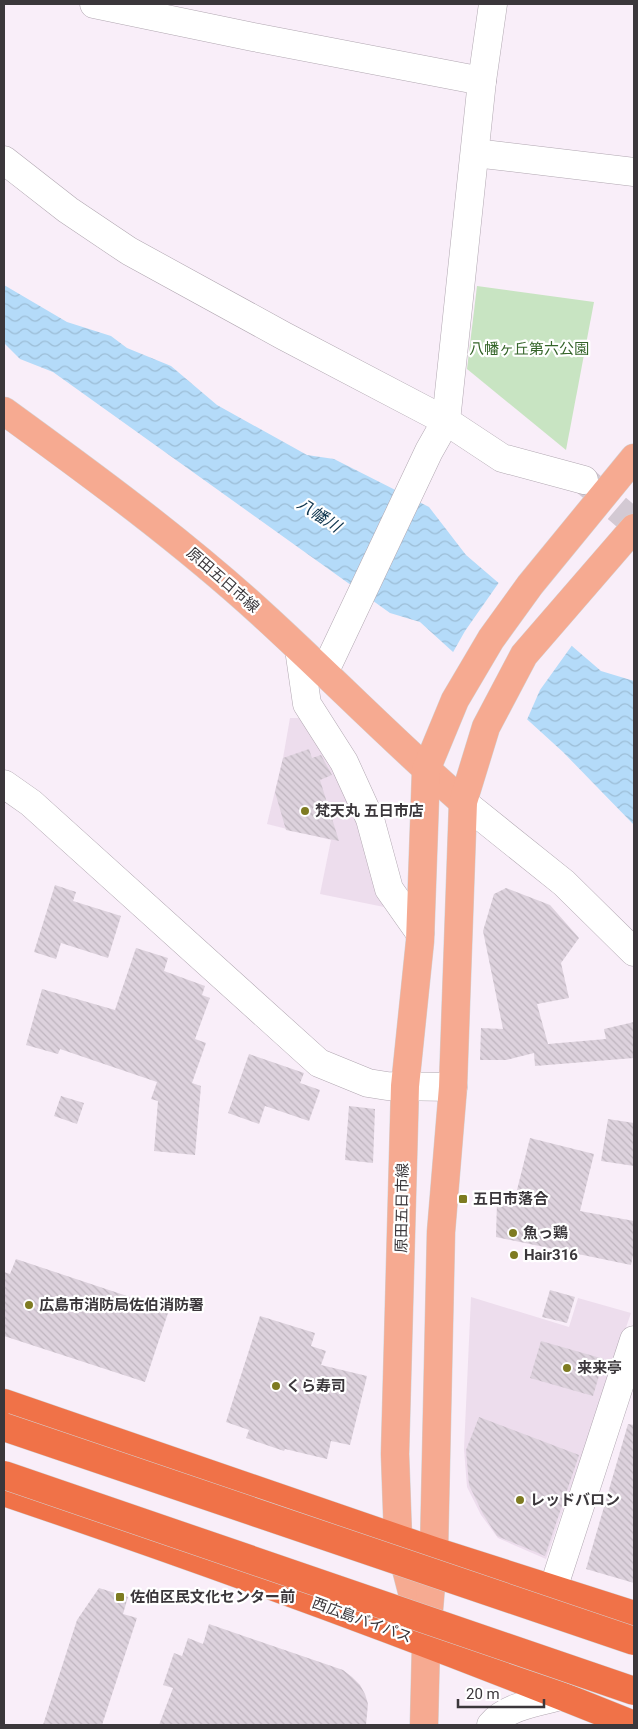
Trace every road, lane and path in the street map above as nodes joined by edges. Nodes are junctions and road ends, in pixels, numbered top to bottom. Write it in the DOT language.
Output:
graph roads {
  1 [pos="94,4"];
  2 [pos="493,4"];
  3 [pos="482,81"];
  4 [pos="475,153"];
  5 [pos="4,160"];
  6 [pos="634,172"];
  7 [pos="4,411"];
  8 [pos="446,421"];
  9 [pos="634,458"];
  10 [pos="584,480"];
  11 [pos="634,528"];
  12 [pos="299,649"];
  13 [pos="330,663"];
  14 [pos="426,770"];
  15 [pos="4,784"];
  16 [pos="463,802"];
  17 [pos="420,933"];
  18 [pos="634,952"];
  19 [pos="405,1086"];
  20 [pos="453,1088"];
  21 [pos="634,1340"];
  22 [pos="4,1403"];
  23 [pos="4,1427"];
  24 [pos="4,1475"];
  25 [pos="4,1492"];
  26 [pos="398,1538"];
  27 [pos="434,1551"];
  28 [pos="553,1590"];
  29 [pos="634,1615"];
  30 [pos="634,1641"];
  31 [pos="426,1644"];
  32 [pos="634,1691"];
  33 [pos="561,1696"];
  34 [pos="424,1725"];
  35 [pos="491,1725"];
  36 [pos="634,1725"];
  1 -- 3 [label="street"];
  2 -- 3 [label="street"];
  3 -- 4 [label="street"];
  4 -- 6 [label="street"];
  4 -- 8 [label="street"];
  5 -- 8 [label="street"];
  7 -- 12 [label="main road, 原田五日市線"];
  8 -- 10 [label="street"];
  8 -- 13 [label="street"];
  9 -- 14 [label="main road, 原田五日市線"];
  11 -- 16 [label="main road, 原田五日市線"];
  12 -- 13 [label="main road, 原田五日市線"];
  12 -- 17 [label="street"];
  13 -- 14 [label="main road, 原田五日市線"];
  14 -- 16 [label="main road, 原田五日市線"];
  14 -- 17 [label="main road, 原田五日市線"];
  15 -- 19 [label="street"];
  16 -- 18 [label="street"];
  16 -- 20 [label="main road, 原田五日市線"];
  17 -- 19 [label="main road, 原田五日市線"];
  19 -- 20 [label="street"];
  19 -- 26 [label="main road, 原田五日市線"];
  20 -- 27 [label="main road, 原田五日市線"];
  21 -- 28 [label="street"];
  22 -- 26 [label="highway"];
  23 -- 30 [label="highway, bridge"];
  24 -- 32 [label="highway, 西広島バイパス, bridge"];
  25 -- 31 [label="highway, 西広島バイパス"];
  26 -- 27 [label="highway"];
  26 -- 31 [label="main road, 原田五日市線"];
  27 -- 28 [label="highway"];
  27 -- 31 [label="main road, 原田五日市線"];
  28 -- 29 [label="highway"];
  31 -- 33 [label="highway, 西広島バイパス"];
  31 -- 34 [label="main road, 原田五日市線"];
  33 -- 35 [label="street"];
  33 -- 36 [label="highway, 西広島バイパス"];
}
